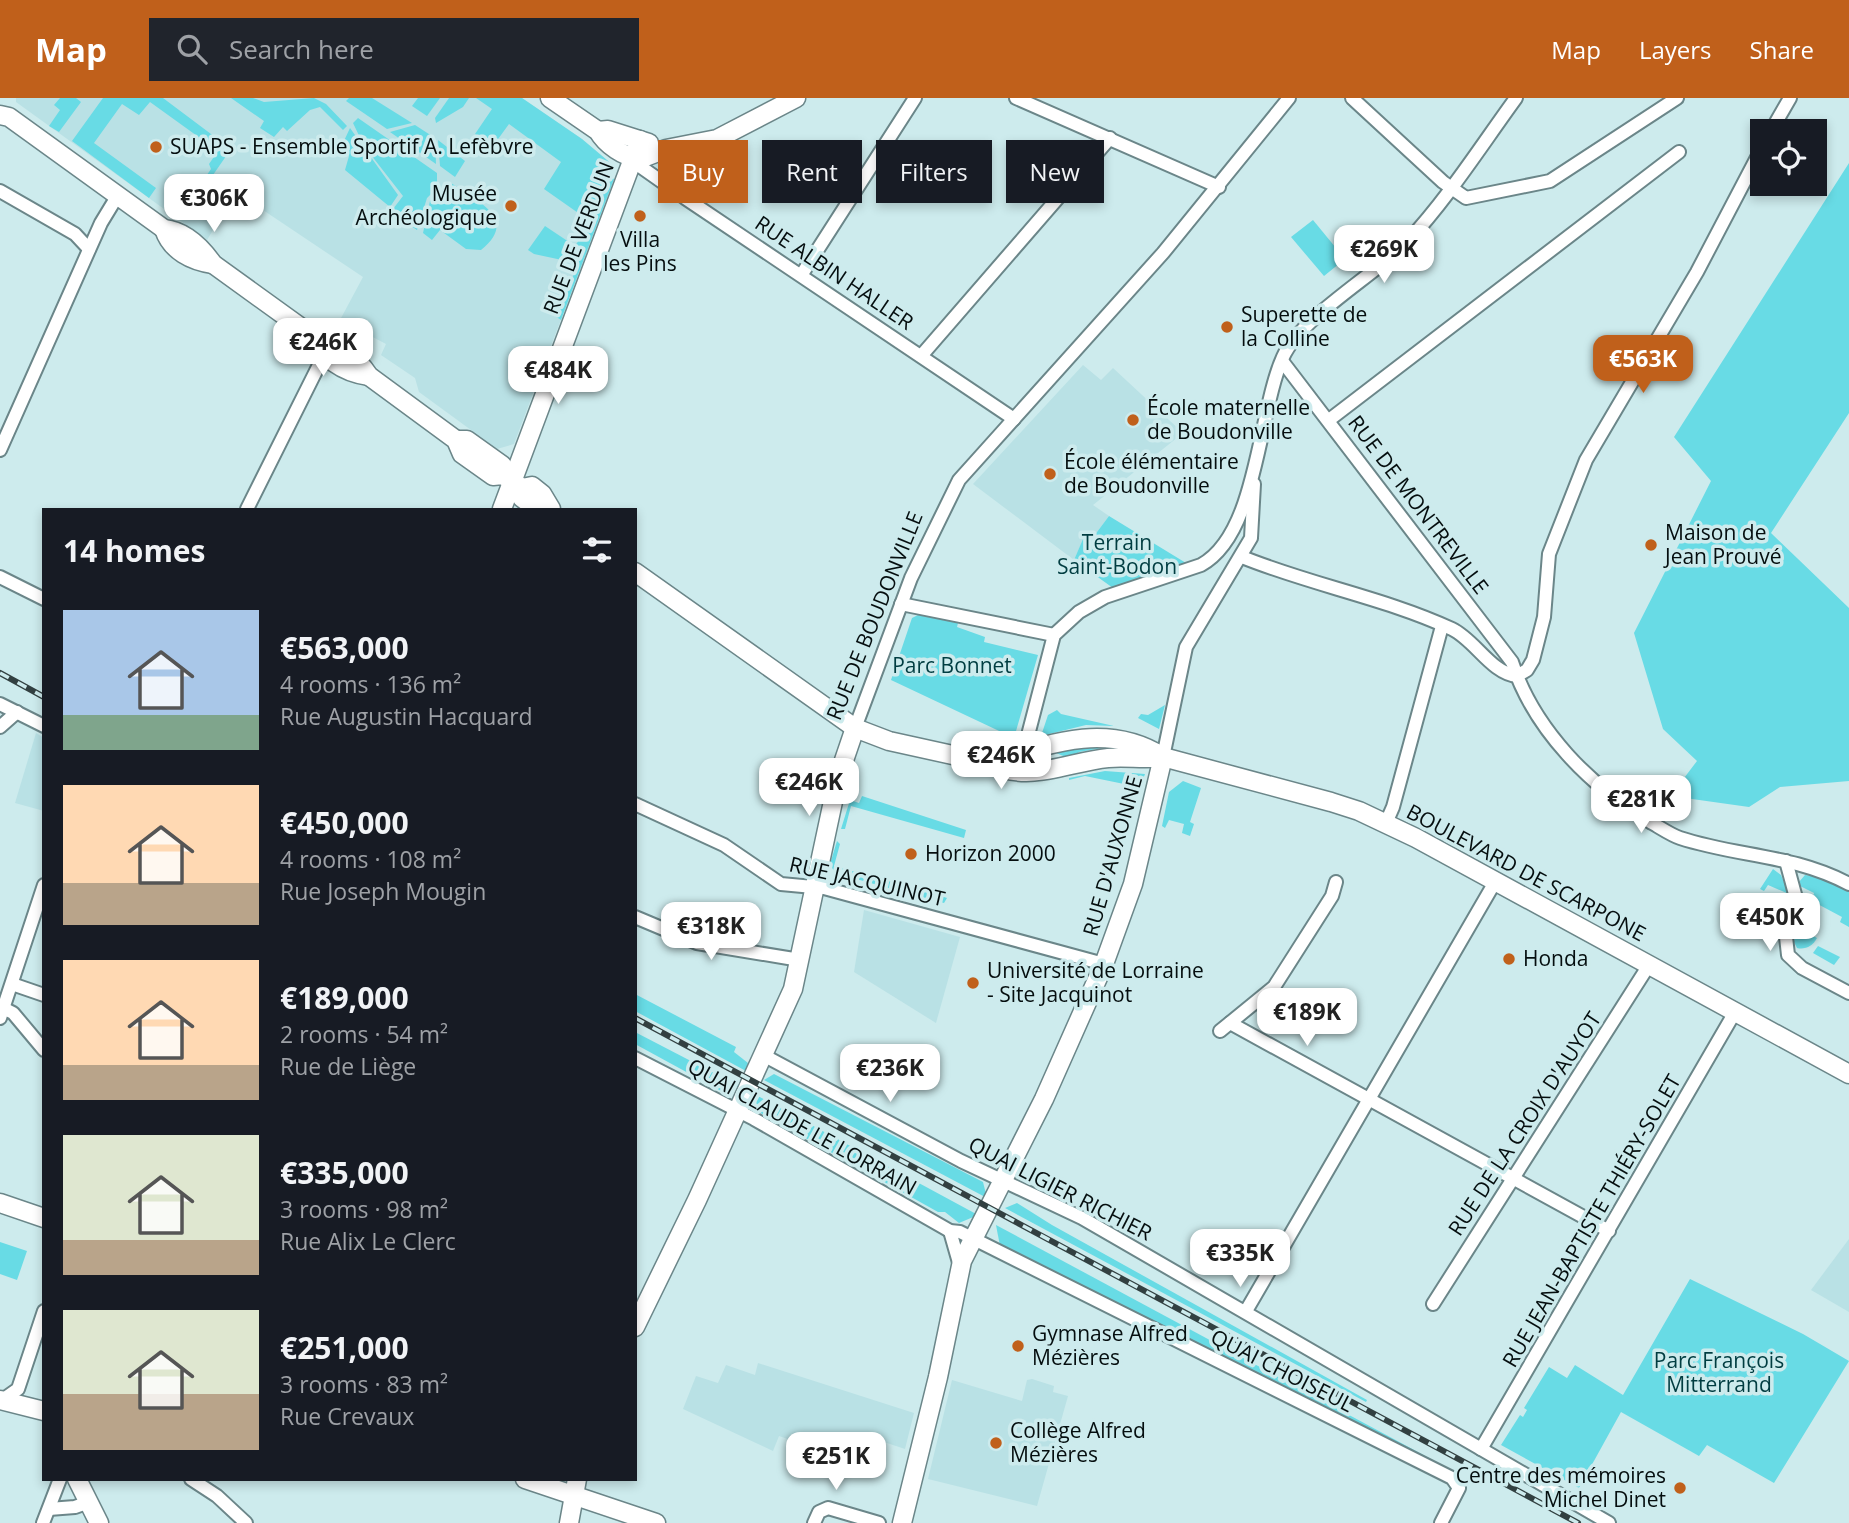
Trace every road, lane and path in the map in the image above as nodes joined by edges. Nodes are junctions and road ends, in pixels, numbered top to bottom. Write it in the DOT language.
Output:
graph roads {
  1 [pos="550,98"];
  2 [pos="796,98"];
  3 [pos="915,98"];
  4 [pos="1016,98"];
  5 [pos="1289,98"];
  6 [pos="1352,98"];
  7 [pos="1516,98"];
  8 [pos="1677,98"];
  9 [pos="1790,98"];
  10 [pos="0,100"];
  11 [pos="5,116"];
  12 [pos="1778,119"];
  13 [pos="598,131"];
  14 [pos="1110,138"];
  15 [pos="640,140"];
  16 [pos="712,140"];
  17 [pos="658,146"];
  18 [pos="1679,152"];
  19 [pos="658,153"];
  20 [pos="634,158"];
  21 [pos="1750,171"];
  22 [pos="1219,187"];
  23 [pos="1451,188"];
  24 [pos="0,191"];
  25 [pos="118,195"];
  26 [pos="89,248"];
  27 [pos="802,274"];
  28 [pos="310,334"];
  29 [pos="326,356"];
  30 [pos="920,356"];
  31 [pos="1282,360"];
  32 [pos="369,376"];
  33 [pos="1014,419"];
  34 [pos="1329,420"];
  35 [pos="0,450"];
  36 [pos="1254,473"];
  37 [pos="512,482"];
  38 [pos="248,508"];
  39 [pos="502,508"];
  40 [pos="549,508"];
  41 [pos="1239,515"];
  42 [pos="1254,522"];
  43 [pos="1242,557"];
  44 [pos="637,573"];
  45 [pos="0,577"];
  46 [pos="42,598"];
  47 [pos="901,604"];
  48 [pos="1442,626"];
  49 [pos="1054,635"];
  50 [pos="1517,676"];
  51 [pos="0,704"];
  52 [pos="16,712"];
  53 [pos="42,725"];
  54 [pos="0,727"];
  55 [pos="855,728"];
  56 [pos="1032,750"];
  57 [pos="1163,757"];
  58 [pos="989,763"];
  59 [pos="1041,772"];
  60 [pos="637,805"];
  61 [pos="1386,823"];
  62 [pos="1786,861"];
  63 [pos="1336,882"];
  64 [pos="1495,882"];
  65 [pos="1849,884"];
  66 [pos="814,886"];
  67 [pos="42,891"];
  68 [pos="637,918"];
  69 [pos="800,960"];
  70 [pos="1104,964"];
  71 [pos="1649,965"];
  72 [pos="7,988"];
  73 [pos="1849,993"];
  74 [pos="42,995"];
  75 [pos="1735,1012"];
  76 [pos="2,1013"];
  77 [pos="42,1048"];
  78 [pos="763,1055"];
  79 [pos="637,1059"];
  80 [pos="1849,1074"];
  81 [pos="1368,1101"];
  82 [pos="736,1111"];
  83 [pos="1514,1178"];
  84 [pos="1004,1181"];
  85 [pos="0,1203"];
  86 [pos="42,1217"];
  87 [pos="950,1231"];
  88 [pos="1609,1231"];
  89 [pos="973,1239"];
  90 [pos="960,1266"];
  91 [pos="1433,1304"];
  92 [pos="1246,1311"];
  93 [pos="637,1323"];
  94 [pos="39,1338"];
  95 [pos="18,1390"];
  96 [pos="1,1401"];
  97 [pos="37,1412"];
  98 [pos="1480,1449"];
  99 [pos="59,1481"];
  100 [pos="78,1481"];
  101 [pos="194,1481"];
  102 [pos="538,1481"];
  103 [pos="575,1487"];
  104 [pos="89,1502"];
  105 [pos="49,1509"];
  106 [pos="43,1523"];
  107 [pos="99,1523"];
  108 [pos="246,1523"];
  109 [pos="569,1523"];
  110 [pos="656,1523"];
  111 [pos="814,1523"];
  112 [pos="878,1523"];
  113 [pos="902,1523"];
  114 [pos="1441,1523"];
  115 [pos="1609,1523"];
  1 -- 13 [label="main road"];
  2 -- 16 [label="main road"];
  3 -- 27 [label="street"];
  4 -- 14 [label="street"];
  5 -- 22 [label="street, RUE DE BOUDONVILLE"];
  6 -- 23 [label="street"];
  7 -- 23 [label="street"];
  8 -- 23 [label="street"];
  9 -- 12 [label="street"];
  10 -- 11 [label="main road"];
  11 -- 25 [label="main road"];
  13 -- 15 [label="main road"];
  13 -- 20 [label="main road"];
  14 -- 22 [label="street"];
  14 -- 30 [label="street"];
  15 -- 17 [label="main road"];
  15 -- 20 [label="main road, RUE DE VERDUN"];
  18 -- 34 [label="street"];
  19 -- 20 [label="main road"];
  20 -- 27 [label="street, RUE ALBIN HALLER"];
  20 -- 37 [label="main road, RUE DE VERDUN"];
  21 -- 50 [label="street"];
  22 -- 33 [label="street, RUE DE BOUDONVILLE"];
  23 -- 31 [label="street"];
  24 -- 26 [label="street"];
  25 -- 26 [label="street"];
  25 -- 28 [label="main road"];
  26 -- 35 [label="street"];
  27 -- 30 [label="street, RUE ALBIN HALLER"];
  28 -- 29 [label="main road"];
  28 -- 32 [label="main road"];
  29 -- 32 [label="main road"];
  29 -- 38 [label="street"];
  30 -- 33 [label="street, RUE ALBIN HALLER"];
  31 -- 34 [label="street, RUE DE MONTREVILLE"];
  31 -- 36 [label="street"];
  32 -- 37 [label="main road"];
  33 -- 47 [label="street, RUE DE BOUDONVILLE"];
  34 -- 50 [label="street, RUE DE MONTREVILLE"];
  36 -- 41 [label="street"];
  36 -- 42 [label="street, RUE D'AUXONNE"];
  37 -- 39 [label="main road, RUE DE VERDUN"];
  37 -- 40 [label="main road"];
  41 -- 42 [label="street"];
  41 -- 49 [label="street"];
  42 -- 43 [label="street, RUE D'AUXONNE"];
  43 -- 48 [label="street"];
  43 -- 57 [label="street, RUE D'AUXONNE"];
  44 -- 55 [label="main road"];
  45 -- 46 [label="street"];
  47 -- 49 [label="street"];
  47 -- 55 [label="street, RUE DE BOUDONVILLE"];
  48 -- 50 [label="street"];
  48 -- 61 [label="street"];
  49 -- 56 [label="street"];
  50 -- 62 [label="street, RUE DE MONTREVILLE"];
  51 -- 52 [label="street"];
  52 -- 53 [label="street"];
  52 -- 54 [label="street"];
  55 -- 58 [label="main road"];
  55 -- 66 [label="main road, RUE DE BOUDONVILLE"];
  56 -- 57 [label="main road"];
  56 -- 58 [label="main road"];
  56 -- 59 [label="street"];
  57 -- 59 [label="main road"];
  57 -- 61 [label="main road, BOULEVARD DE SCARPONE"];
  57 -- 70 [label="main road, RUE D'AUXONNE"];
  58 -- 59 [label="main road"];
  60 -- 66 [label="street, RUE JACQUINOT"];
  61 -- 64 [label="main road, BOULEVARD DE SCARPONE"];
  62 -- 65 [label="street, RUE DE MONTREVILLE"];
  62 -- 73 [label="street"];
  63 -- 81 [label="street"];
  64 -- 71 [label="main road, BOULEVARD DE SCARPONE"];
  64 -- 81 [label="street"];
  66 -- 69 [label="main road, RUE DE BOUDONVILLE"];
  66 -- 70 [label="street, RUE JACQUINOT"];
  67 -- 72 [label="street"];
  68 -- 69 [label="street"];
  69 -- 78 [label="main road, RUE DE BOUDONVILLE"];
  70 -- 84 [label="main road, RUE D'AUXONNE"];
  71 -- 75 [label="main road, BOULEVARD DE SCARPONE"];
  71 -- 83 [label="street, RUE DE LA CROIX D'AUYOT"];
  72 -- 74 [label="street"];
  72 -- 76 [label="street"];
  75 -- 80 [label="main road, BOULEVARD DE SCARPONE"];
  75 -- 88 [label="street, RUE JEAN-BAPTISTE THIÉRY-SOLET"];
  76 -- 77 [label="street"];
  78 -- 82 [label="main road, RUE DE BOUDONVILLE"];
  78 -- 84 [label="street, QUAI LIGIER RICHIER"];
  79 -- 82 [label="street, QUAI CLAUDE LE LORRAIN"];
  81 -- 83 [label="street"];
  81 -- 92 [label="street"];
  82 -- 87 [label="street, QUAI CLAUDE LE LORRAIN"];
  82 -- 93 [label="main road, RUE DE BOUDONVILLE"];
  83 -- 88 [label="street"];
  83 -- 91 [label="street, RUE DE LA CROIX D'AUYOT"];
  84 -- 89 [label="main road, RUE D'AUXONNE"];
  84 -- 92 [label="street, QUAI LIGIER RICHIER"];
  85 -- 86 [label="main road"];
  87 -- 89 [label="street, QUAI CLAUDE LE LORRAIN"];
  87 -- 90 [label="street"];
  88 -- 98 [label="street, RUE JEAN-BAPTISTE THIÉRY-SOLET"];
  89 -- 90 [label="main road, RUE D'AUXONNE"];
  89 -- 114 [label="street, QUAI CHOISEUL"];
  90 -- 113 [label="main road, RUE D'AUXONNE"];
  92 -- 98 [label="street, QUAI LIGIER RICHIER"];
  94 -- 95 [label="street"];
  95 -- 96 [label="street"];
  95 -- 97 [label="street"];
  96 -- 97 [label="main road"];
  98 -- 115 [label="street, QUAI LIGIER RICHIER"];
  99 -- 105 [label="street"];
  100 -- 104 [label="main road"];
  101 -- 108 [label="street"];
  102 -- 103 [label="main road"];
  103 -- 109 [label="main road"];
  103 -- 110 [label="main road"];
  104 -- 105 [label="street"];
  104 -- 107 [label="main road"];
  105 -- 106 [label="street"];
  111 -- 112 [label="street"];
}
